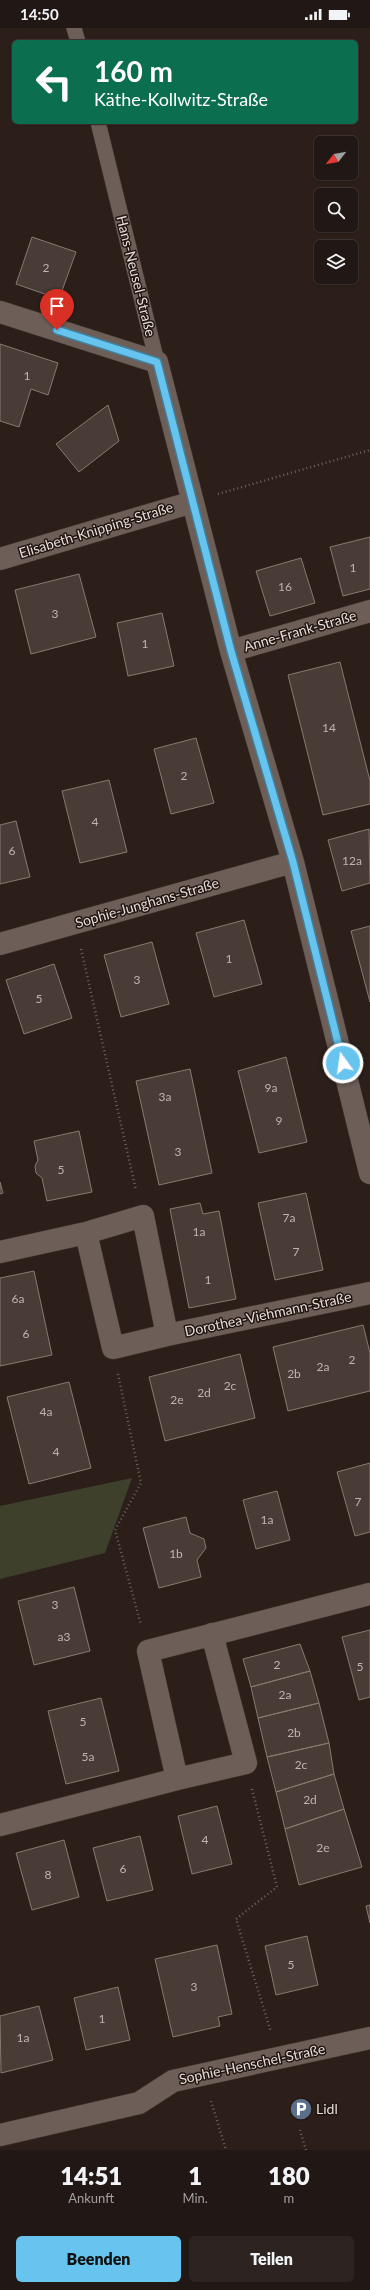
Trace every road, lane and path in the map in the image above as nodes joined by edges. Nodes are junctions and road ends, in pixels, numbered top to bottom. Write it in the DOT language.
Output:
graph roads {
  1 [pos="74,28"];
  2 [pos="77,40"];
  3 [pos="98,124"];
  4 [pos="0,312"];
  5 [pos="157,362"];
  6 [pos="370,450"];
  7 [pos="193,502"];
  8 [pos="0,559"];
  9 [pos="370,611"];
  10 [pos="231,651"];
  11 [pos="293,862"];
  12 [pos="75,923"];
  13 [pos="0,944"];
  14 [pos="369,1161"];
  15 [pos="143,1216"];
  16 [pos="86,1233"];
  17 [pos="0,1252"];
  18 [pos="370,1293"];
  19 [pos="167,1335"];
  20 [pos="113,1348"];
  21 [pos="370,1594"];
  22 [pos="212,1634"];
  23 [pos="148,1650"];
  24 [pos="246,1763"];
  25 [pos="176,1779"];
  26 [pos="0,1825"];
  27 [pos="370,2038"];
  28 [pos="280,2059"];
  29 [pos="204,2074"];
  30 [pos="300,2130"];
  31 [pos="0,2134"];
  32 [pos="226,2150"];
  33 [pos="306,2150"];
  1 -- 2 [label="lane"];
  3 -- 5 [label="lane, Hans-Neusel-Straße"];
  4 -- 5 [label="street"];
  5 -- 7 [label="street, Hans-Neusel-Straße"];
  6 -- 7 [label="path"];
  7 -- 8 [label="street, Elisabeth-Knipping-Straße"];
  7 -- 10 [label="street, Hans-Neusel-Straße"];
  9 -- 10 [label="street, Anne-Frank-Straße"];
  10 -- 11 [label="street, Hans-Neusel-Straße"];
  11 -- 12 [label="street, Sophie-Junghans-Straße"];
  11 -- 14 [label="street, Hans-Neusel-Straße"];
  12 -- 13 [label="street, Sophie-Junghans-Straße"];
  12 -- 15 [label="path"];
  15 -- 16 [label="street"];
  15 -- 19 [label="street, Dorothea-Viehmann-Straße"];
  16 -- 17 [label="street"];
  16 -- 20 [label="street"];
  18 -- 19 [label="street, Dorothea-Viehmann-Straße"];
  19 -- 20 [label="street, Dorothea-Viehmann-Straße"];
  20 -- 23 [label="path"];
  21 -- 22 [label="street"];
  22 -- 23 [label="street"];
  22 -- 24 [label="street"];
  23 -- 25 [label="street"];
  24 -- 25 [label="street"];
  24 -- 28 [label="path"];
  25 -- 26 [label="street"];
  27 -- 28 [label="street, Sophie-Henschel-Straße"];
  28 -- 29 [label="street, Sophie-Henschel-Straße"];
  29 -- 31 [label="street, Sophie-Henschel-Straße"];
  29 -- 32 [label="path"];
  30 -- 33 [label="path"];
}
